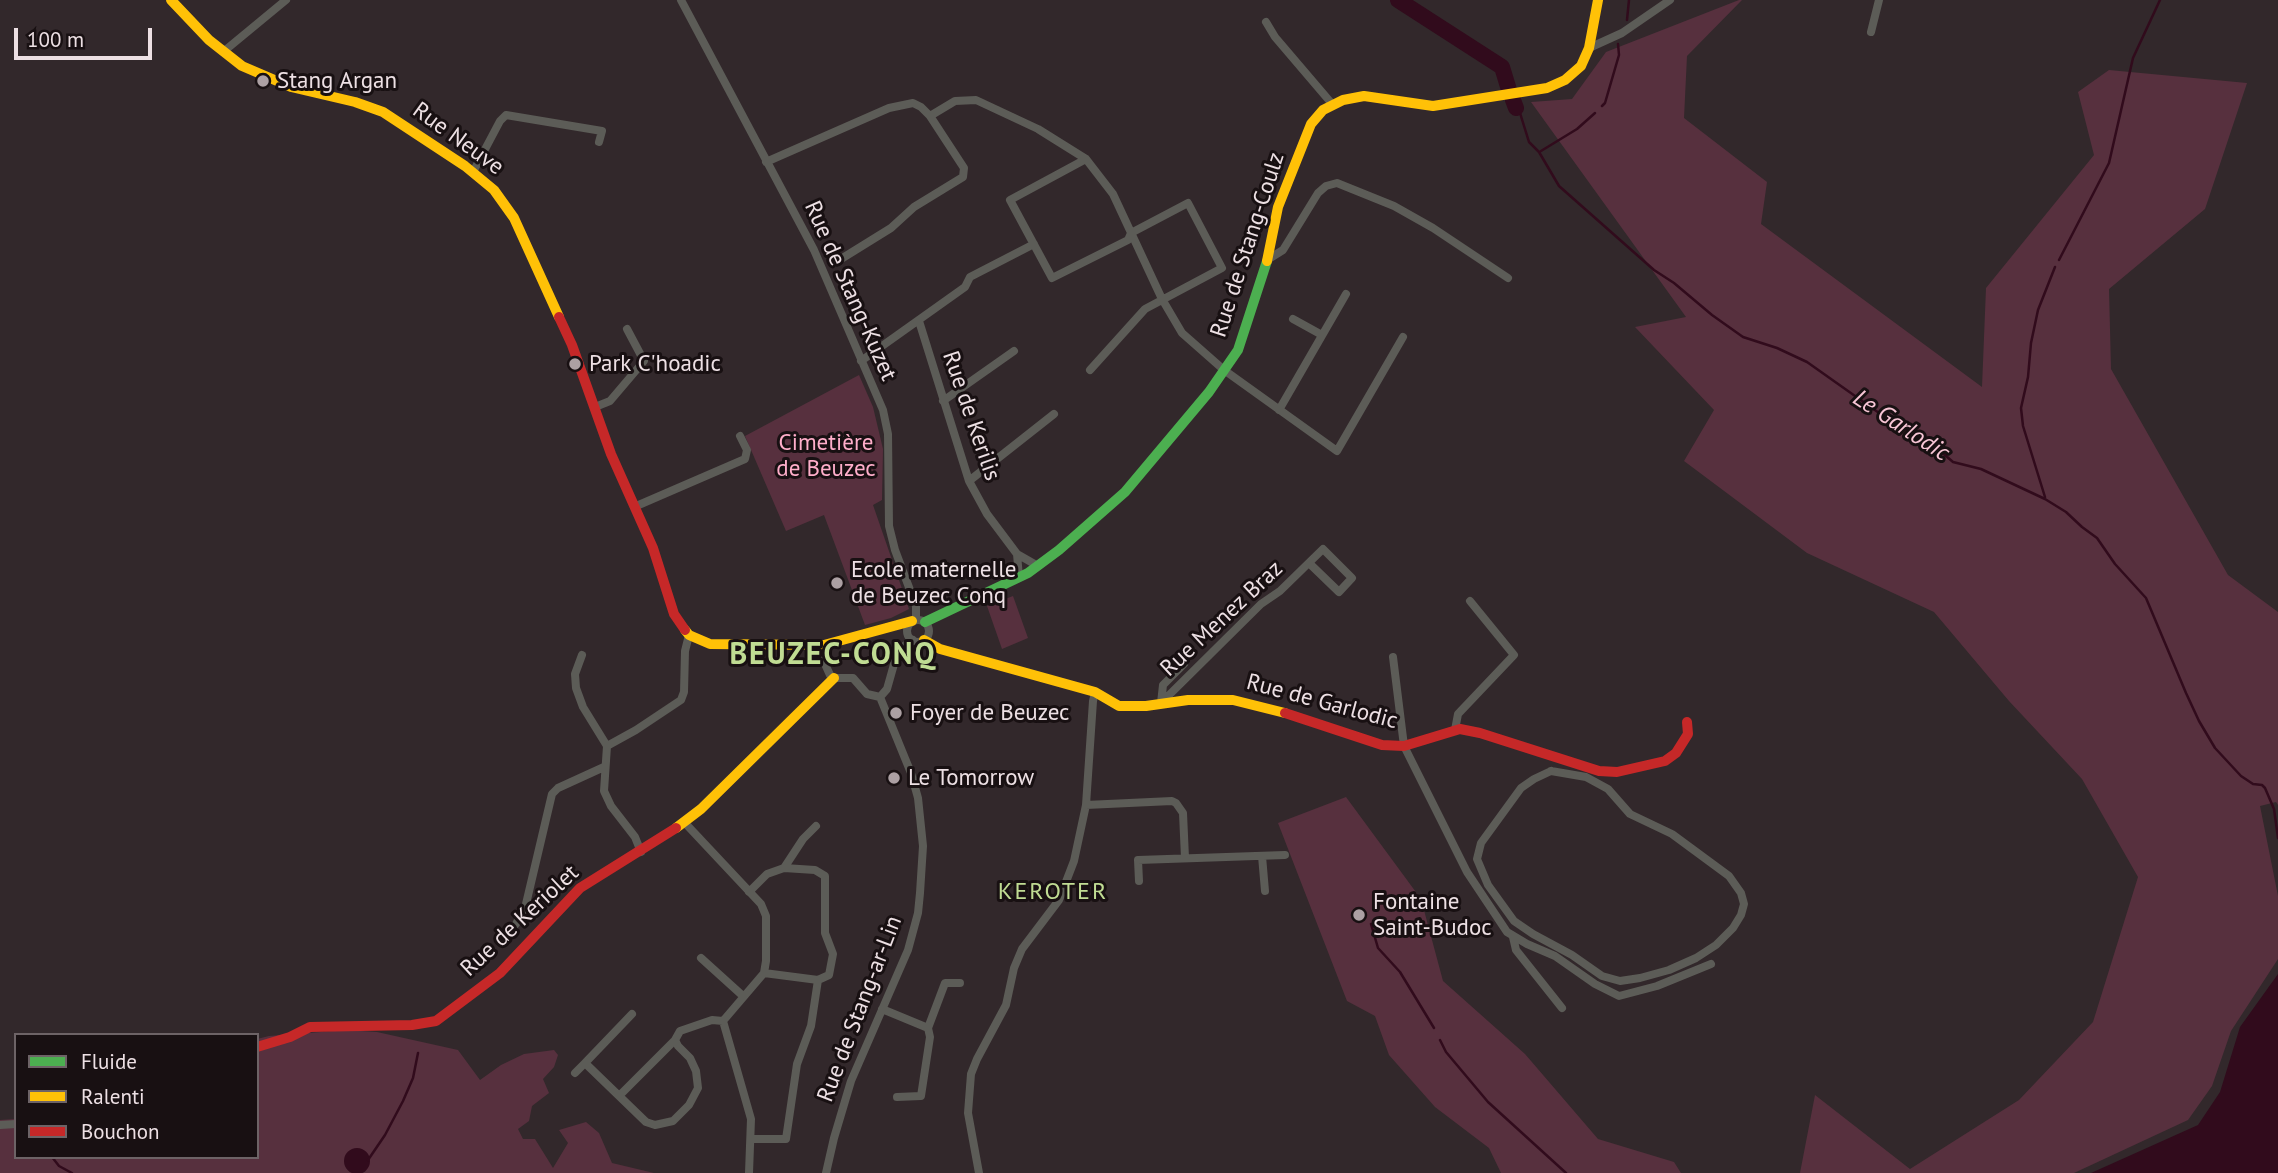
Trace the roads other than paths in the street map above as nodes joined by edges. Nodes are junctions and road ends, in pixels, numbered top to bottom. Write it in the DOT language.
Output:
graph roads {
  1 [pos="171,0"];
  2 [pos="286,0"];
  3 [pos="681,0"];
  4 [pos="1598,0"];
  5 [pos="1670,0"];
  6 [pos="1879,0"];
  7 [pos="1266,22"];
  8 [pos="1871,32"];
  9 [pos="1589,48"];
  10 [pos="223,52"];
  11 [pos="1333,105"];
  12 [pos="930,116"];
  13 [pos="599,142"];
  14 [pos="1086,159"];
  15 [pos="766,162"];
  16 [pos="473,172"];
  17 [pos="1131,233"];
  18 [pos="1034,244"];
  19 [pos="841,259"];
  20 [pos="1267,260"];
  21 [pos="1508,278"];
  22 [pos="1346,294"];
  23 [pos="1163,299"];
  24 [pos="1293,318"];
  25 [pos="919,321"];
  26 [pos="627,329"];
  27 [pos="1322,335"];
  28 [pos="1404,337"];
  29 [pos="1014,351"];
  30 [pos="861,361"];
  31 [pos="1090,370"];
  32 [pos="1224,370"];
  33 [pos="943,401"];
  34 [pos="595,407"];
  35 [pos="1279,410"];
  36 [pos="1054,414"];
  37 [pos="740,436"];
  38 [pos="970,481"];
  39 [pos="634,507"];
  40 [pos="1017,554"];
  41 [pos="1309,563"];
  42 [pos="1038,566"];
  43 [pos="1019,577"];
  44 [pos="1470,601"];
  45 [pos="917,621"];
  46 [pos="689,635"];
  47 [pos="918,640"];
  48 [pos="824,645"];
  49 [pos="582,655"];
  50 [pos="1393,656"];
  51 [pos="1184,664"];
  52 [pos="834,678"];
  53 [pos="1095,692"];
  54 [pos="880,697"];
  55 [pos="1161,703"];
  56 [pos="1688,722"];
  57 [pos="1455,730"];
  58 [pos="607,746"];
  59 [pos="1404,746"];
  60 [pos="1549,756"];
  61 [pos="604,767"];
  62 [pos="1551,771"];
  63 [pos="1086,805"];
  64 [pos="685,822"];
  65 [pos="816,826"];
  66 [pos="641,852"];
  67 [pos="1285,855"];
  68 [pos="1262,856"];
  69 [pos="1185,858"];
  70 [pos="784,868"];
  71 [pos="1139,881"];
  72 [pos="1265,891"];
  73 [pos="749,892"];
  74 [pos="516,924"];
  75 [pos="1513,937"];
  76 [pos="701,958"];
  77 [pos="1711,964"];
  78 [pos="764,973"];
  79 [pos="818,980"];
  80 [pos="960,983"];
  81 [pos="743,996"];
  82 [pos="1562,1008"];
  83 [pos="882,1009"];
  84 [pos="632,1014"];
  85 [pos="723,1021"];
  86 [pos="928,1028"];
  87 [pos="675,1040"];
  88 [pos="259,1046"];
  89 [pos="585,1063"];
  90 [pos="575,1073"];
  91 [pos="619,1096"];
  92 [pos="897,1097"];
  93 [pos="751,1139"];
  94 [pos="746,1172"];
  95 [pos="827,1173"];
  96 [pos="979,1173"];
  1 -- 10 [label="street, Rue Neuve"];
  2 -- 10 [label="street"];
  3 -- 15 [label="street, Rue de Stang-Kuzet"];
  4 -- 9 [label="street"];
  5 -- 9 [label="street"];
  6 -- 8 [label="street"];
  7 -- 11 [label="street"];
  9 -- 11 [label="street"];
  10 -- 16 [label="street, Rue Neuve"];
  11 -- 20 [label="street, Rue de Stang-Coulz"];
  12 -- 14 [label="street"];
  12 -- 15 [label="street"];
  12 -- 19 [label="street"];
  13 -- 16 [label="street"];
  14 -- 17 [label="street"];
  14 -- 18 [label="street"];
  15 -- 30 [label="street, Rue de Stang-Kuzet"];
  16 -- 34 [label="street, Rue Neuve"];
  17 -- 18 [label="street"];
  17 -- 23 [label="street"];
  17 -- 23 [label="street"];
  18 -- 25 [label="street"];
  20 -- 21 [label="street"];
  20 -- 32 [label="street, Rue de Stang-Coulz"];
  22 -- 27 [label="street"];
  23 -- 31 [label="street"];
  23 -- 32 [label="street"];
  24 -- 27 [label="street"];
  25 -- 30 [label="street"];
  25 -- 33 [label="street, Rue de Kerilis"];
  26 -- 34 [label="street"];
  27 -- 35 [label="street"];
  28 -- 35 [label="street"];
  29 -- 33 [label="street"];
  30 -- 45 [label="street, Rue de Stang-Kuzet"];
  32 -- 35 [label="street"];
  32 -- 42 [label="street, Rue de Stang-Coulz"];
  33 -- 38 [label="street, Rue de Kerilis"];
  34 -- 39 [label="street, Rue Neuve"];
  36 -- 38 [label="street"];
  37 -- 39 [label="street"];
  38 -- 40 [label="street, Rue de Kerilis"];
  39 -- 46 [label="street, Rue Neuve"];
  40 -- 42 [label="street, Rue de Kerilis"];
  40 -- 43 [label="street"];
  41 -- 41 [label="street, Rue Menez Braz"];
  41 -- 55 [label="street, Rue Menez Braz"];
  42 -- 43 [label="street, Rue de Stang-Coulz"];
  43 -- 45 [label="street, Rue de Stang-Coulz"];
  44 -- 57 [label="street"];
  45 -- 47 [label="street"];
  45 -- 47 [label="street"];
  45 -- 48 [label="street, Rue de Stang-Coulz"];
  46 -- 48 [label="street"];
  46 -- 58 [label="street"];
  47 -- 53 [label="street, Rue de Garlodic"];
  47 -- 54 [label="street"];
  48 -- 52 [label="street"];
  49 -- 58 [label="street"];
  50 -- 59 [label="street"];
  51 -- 55 [label="street"];
  52 -- 54 [label="street"];
  52 -- 64 [label="street, Rue de Keriolet"];
  53 -- 55 [label="street, Rue de Garlodic"];
  53 -- 63 [label="street"];
  54 -- 83 [label="street, Rue de Stang-ar-Lin"];
  55 -- 59 [label="street, Rue de Garlodic"];
  56 -- 60 [label="street, Rue de Garlodic"];
  57 -- 59 [label="street, Rue de Garlodic"];
  57 -- 60 [label="street, Rue de Garlodic"];
  58 -- 61 [label="street"];
  59 -- 75 [label="street"];
  60 -- 62 [label="street"];
  61 -- 66 [label="street"];
  61 -- 74 [label="street"];
  62 -- 62 [label="street"];
  63 -- 69 [label="street"];
  63 -- 96 [label="street"];
  64 -- 66 [label="street, Rue de Keriolet"];
  64 -- 73 [label="street"];
  65 -- 70 [label="street"];
  66 -- 88 [label="street, Rue de Keriolet"];
  67 -- 68 [label="street"];
  68 -- 69 [label="street"];
  68 -- 72 [label="street"];
  69 -- 71 [label="street"];
  70 -- 73 [label="street"];
  70 -- 79 [label="street"];
  73 -- 78 [label="street"];
  75 -- 77 [label="street"];
  75 -- 82 [label="street"];
  76 -- 81 [label="street"];
  78 -- 79 [label="street"];
  78 -- 81 [label="street"];
  79 -- 93 [label="street"];
  80 -- 86 [label="street"];
  81 -- 85 [label="street"];
  83 -- 86 [label="street"];
  83 -- 95 [label="street, Rue de Stang-ar-Lin"];
  84 -- 89 [label="street"];
  85 -- 87 [label="street"];
  85 -- 93 [label="street"];
  86 -- 92 [label="street"];
  87 -- 91 [label="street"];
  87 -- 91 [label="street"];
  89 -- 90 [label="street"];
  89 -- 91 [label="street"];
  93 -- 94 [label="street"];
}
